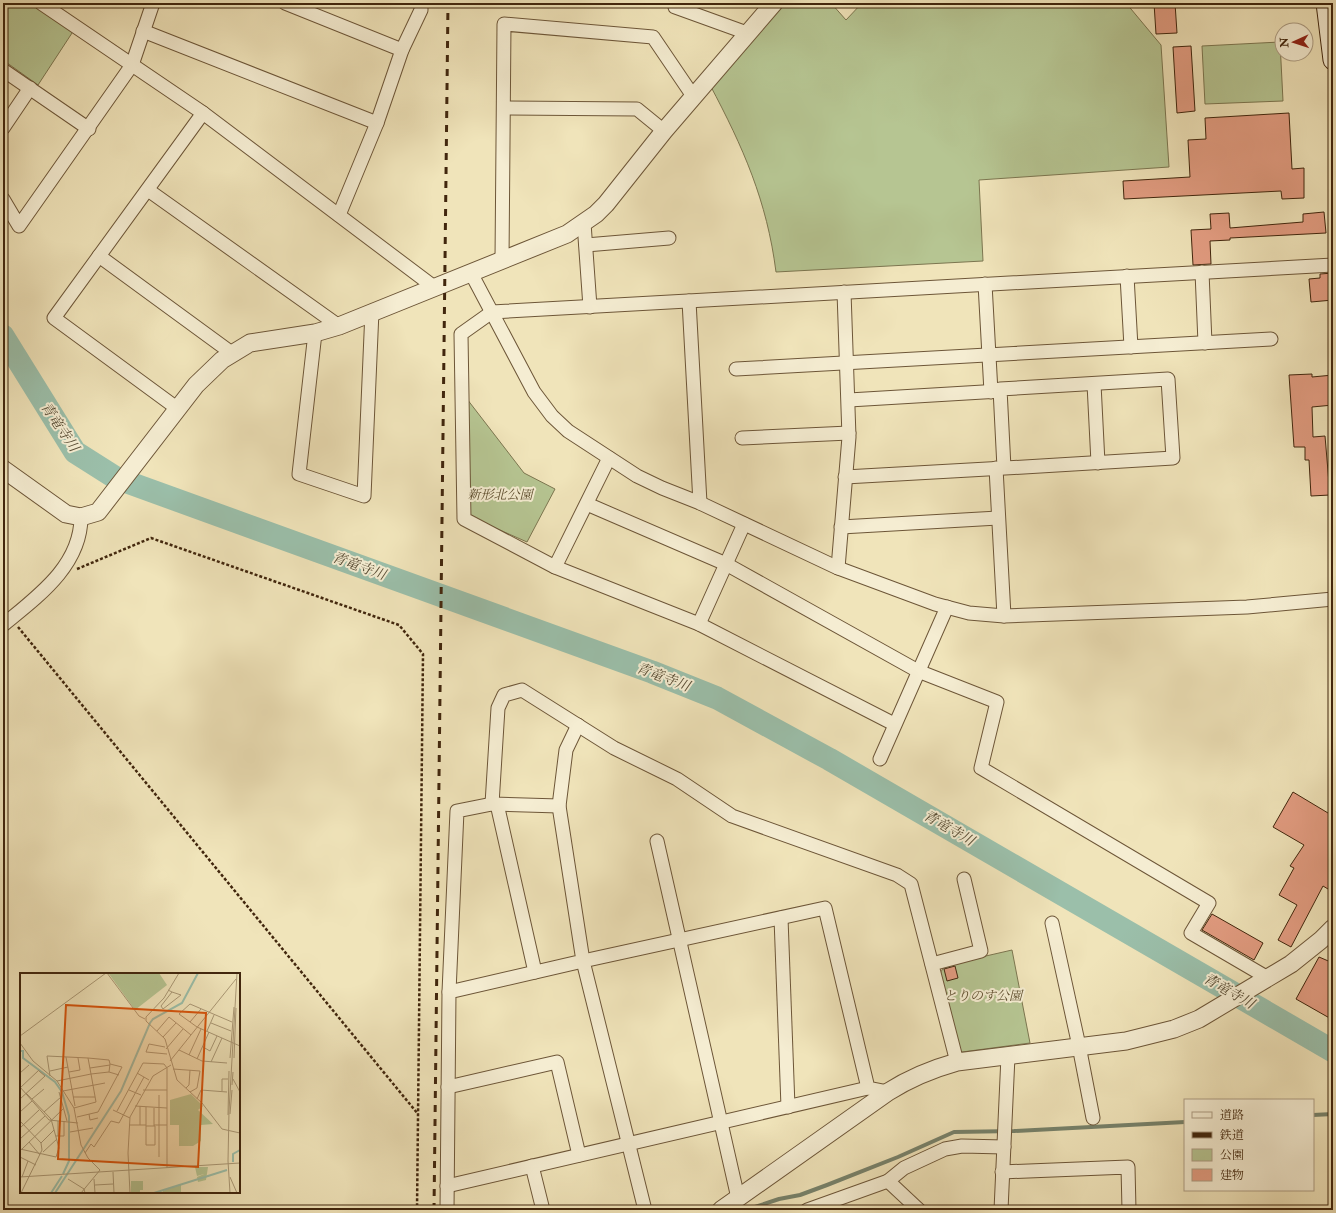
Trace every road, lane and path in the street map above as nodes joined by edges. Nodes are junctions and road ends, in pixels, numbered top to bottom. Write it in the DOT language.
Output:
graph roads {
  1 [pos="41,3"];
  2 [pos="153,3"];
  3 [pos="285,3"];
  4 [pos="421,3"];
  5 [pos="675,3"];
  6 [pos="774,3"];
  7 [pos="1326,3"];
  8 [pos="304,6"];
  9 [pos="143,31"];
  10 [pos="747,33"];
  11 [pos="402,50"];
  12 [pos="1333,60"];
  13 [pos="132,65"];
  14 [pos="3,70"];
  15 [pos="30,88"];
  16 [pos="693,96"];
  17 [pos="504,108"];
  18 [pos="203,113"];
  19 [pos="377,123"];
  20 [pos="3,128"];
  21 [pos="89,129"];
  22 [pos="664,131"];
  23 [pos="148,190"];
  24 [pos="3,199"];
  25 [pos="339,215"];
  26 [pos="584,223"];
  27 [pos="669,238"];
  28 [pos="586,245"];
  29 [pos="99,256"];
  30 [pos="502,260"];
  31 [pos="1333,265"];
  32 [pos="1202,272"];
  33 [pos="471,273"];
  34 [pos="1127,276"];
  35 [pos="984,284"];
  36 [pos="434,287"];
  37 [pos="844,292"];
  38 [pos="689,301"];
  39 [pos="590,307"];
  40 [pos="372,311"];
  41 [pos="492,312"];
  42 [pos="339,326"];
  43 [pos="315,333"];
  44 [pos="1271,339"];
  45 [pos="1206,342"];
  46 [pos="1131,347"];
  47 [pos="233,354"];
  48 [pos="988,355"];
  49 [pos="846,362"];
  50 [pos="736,369"];
  51 [pos="1094,384"];
  52 [pos="995,391"];
  53 [pos="849,400"];
  54 [pos="178,409"];
  55 [pos="849,433"];
  56 [pos="742,438"];
  57 [pos="609,458"];
  58 [pos="1098,463"];
  59 [pos="1000,468"];
  60 [pos="3,469"];
  61 [pos="845,477"];
  62 [pos="700,503"];
  63 [pos="587,504"];
  64 [pos="82,517"];
  65 [pos="998,518"];
  66 [pos="744,524"];
  67 [pos="841,527"];
  68 [pos="726,564"];
  69 [pos="555,567"];
  70 [pos="838,568"];
  71 [pos="58,577"];
  72 [pos="1333,599"];
  73 [pos="947,607"];
  74 [pos="1004,616"];
  75 [pos="7,622"];
  76 [pos="699,624"];
  77 [pos="918,671"];
  78 [pos="894,724"];
  79 [pos="578,725"];
  80 [pos="880,759"];
  81 [pos="494,804"];
  82 [pos="559,806"];
  83 [pos="657,841"];
  84 [pos="964,879"];
  85 [pos="781,918"];
  86 [pos="1052,923"];
  87 [pos="1333,928"];
  88 [pos="679,941"];
  89 [pos="584,961"];
  90 [pos="932,964"];
  91 [pos="535,972"];
  92 [pos="1268,978"];
  93 [pos="448,992"];
  94 [pos="1079,1046"];
  95 [pos="1008,1056"];
  96 [pos="957,1062"];
  97 [pos="448,1087"];
  98 [pos="868,1088"];
  99 [pos="888,1092"];
  100 [pos="788,1107"];
  101 [pos="418,1114"];
  102 [pos="1093,1118"];
  103 [pos="720,1122"];
  104 [pos="629,1143"];
  105 [pos="1004,1147"];
  106 [pos="579,1155"];
  107 [pos="532,1166"];
  108 [pos="1002,1172"];
  109 [pos="888,1181"];
  110 [pos="448,1186"];
  111 [pos="738,1198"];
  112 [pos="417,1210"];
  113 [pos="447,1210"];
  114 [pos="543,1210"];
  115 [pos="645,1210"];
  116 [pos="721,1210"];
  117 [pos="807,1210"];
  118 [pos="919,1210"];
  119 [pos="1001,1210"];
  120 [pos="1129,1210"];
  1 -- 13 [label="street"];
  2 -- 9 [label="street"];
  3 -- 8 [label="street"];
  4 -- 11 [label="street"];
  5 -- 10 [label="street"];
  6 -- 10 [label="street"];
  7 -- 12 [label="main road"];
  8 -- 11 [label="street"];
  9 -- 13 [label="street"];
  9 -- 19 [label="street"];
  10 -- 16 [label="street"];
  11 -- 19 [label="street"];
  13 -- 18 [label="street"];
  13 -- 21 [label="street"];
  14 -- 15 [label="street"];
  15 -- 20 [label="street"];
  15 -- 21 [label="street"];
  16 -- 17 [label="street"];
  16 -- 22 [label="street"];
  17 -- 22 [label="street"];
  17 -- 30 [label="street"];
  18 -- 23 [label="street"];
  18 -- 25 [label="street"];
  19 -- 25 [label="street"];
  21 -- 24 [label="street"];
  22 -- 26 [label="street"];
  23 -- 29 [label="street"];
  23 -- 42 [label="street"];
  25 -- 36 [label="street"];
  26 -- 28 [label="street"];
  26 -- 30 [label="street"];
  27 -- 28 [label="street"];
  28 -- 39 [label="street"];
  29 -- 47 [label="street"];
  29 -- 54 [label="street"];
  30 -- 33 [label="street"];
  31 -- 32 [label="street"];
  32 -- 34 [label="street"];
  32 -- 45 [label="street"];
  33 -- 36 [label="street"];
  33 -- 41 [label="street"];
  34 -- 35 [label="street"];
  34 -- 46 [label="street"];
  35 -- 37 [label="street"];
  35 -- 48 [label="street"];
  36 -- 40 [label="street"];
  37 -- 38 [label="street"];
  37 -- 49 [label="street"];
  38 -- 39 [label="street"];
  38 -- 62 [label="street"];
  39 -- 41 [label="street"];
  40 -- 42 [label="street"];
  40 -- 43 [label="street"];
  41 -- 57 [label="street"];
  41 -- 69 [label="street"];
  42 -- 43 [label="street"];
  43 -- 47 [label="street"];
  44 -- 45 [label="street"];
  45 -- 46 [label="street"];
  46 -- 48 [label="street"];
  47 -- 54 [label="street"];
  48 -- 49 [label="street"];
  48 -- 52 [label="street"];
  49 -- 50 [label="street"];
  49 -- 53 [label="street"];
  51 -- 52 [label="street"];
  51 -- 58 [label="street"];
  51 -- 58 [label="street"];
  52 -- 53 [label="street"];
  52 -- 59 [label="street"];
  53 -- 55 [label="street"];
  54 -- 64 [label="street"];
  55 -- 56 [label="street"];
  55 -- 61 [label="street"];
  57 -- 62 [label="street"];
  57 -- 63 [label="street"];
  58 -- 59 [label="street"];
  59 -- 61 [label="street"];
  59 -- 65 [label="street"];
  60 -- 64 [label="street"];
  61 -- 67 [label="street"];
  62 -- 66 [label="street"];
  63 -- 68 [label="street"];
  63 -- 69 [label="street"];
  64 -- 71 [label="street"];
  65 -- 67 [label="street"];
  65 -- 74 [label="street"];
  66 -- 68 [label="street"];
  66 -- 70 [label="street"];
  67 -- 70 [label="street"];
  68 -- 76 [label="street"];
  68 -- 77 [label="street"];
  69 -- 76 [label="street"];
  70 -- 73 [label="street"];
  71 -- 75 [label="street"];
  71 -- 101 [label="path"];
  72 -- 74 [label="street"];
  73 -- 74 [label="street"];
  73 -- 77 [label="street"];
  75 -- 101 [label="path"];
  76 -- 78 [label="street"];
  77 -- 78 [label="street"];
  77 -- 92 [label="street"];
  78 -- 80 [label="street"];
  79 -- 81 [label="street"];
  79 -- 82 [label="street"];
  79 -- 90 [label="street"];
  81 -- 82 [label="street"];
  81 -- 91 [label="street"];
  81 -- 93 [label="street"];
  82 -- 89 [label="street"];
  83 -- 88 [label="street"];
  84 -- 90 [label="street"];
  85 -- 88 [label="street"];
  85 -- 98 [label="street"];
  85 -- 100 [label="street"];
  86 -- 94 [label="street"];
  87 -- 92 [label="street"];
  88 -- 89 [label="street"];
  88 -- 103 [label="street"];
  89 -- 91 [label="street"];
  89 -- 104 [label="street"];
  90 -- 96 [label="street"];
  91 -- 93 [label="street"];
  92 -- 94 [label="street"];
  93 -- 97 [label="street"];
  94 -- 95 [label="street"];
  94 -- 102 [label="street"];
  95 -- 96 [label="street"];
  95 -- 105 [label="street"];
  96 -- 99 [label="street"];
  97 -- 106 [label="street"];
  97 -- 110 [label="street"];
  98 -- 99 [label="street"];
  98 -- 100 [label="street"];
  99 -- 111 [label="street"];
  100 -- 103 [label="street"];
  101 -- 112 [label="path"];
  103 -- 104 [label="street"];
  103 -- 111 [label="street"];
  104 -- 106 [label="street"];
  104 -- 115 [label="street"];
  105 -- 108 [label="street"];
  105 -- 109 [label="street"];
  106 -- 107 [label="street"];
  107 -- 110 [label="street"];
  107 -- 114 [label="street"];
  108 -- 119 [label="street"];
  108 -- 120 [label="street"];
  109 -- 117 [label="street"];
  109 -- 118 [label="street"];
  110 -- 113 [label="street"];
  111 -- 116 [label="street"];
}
